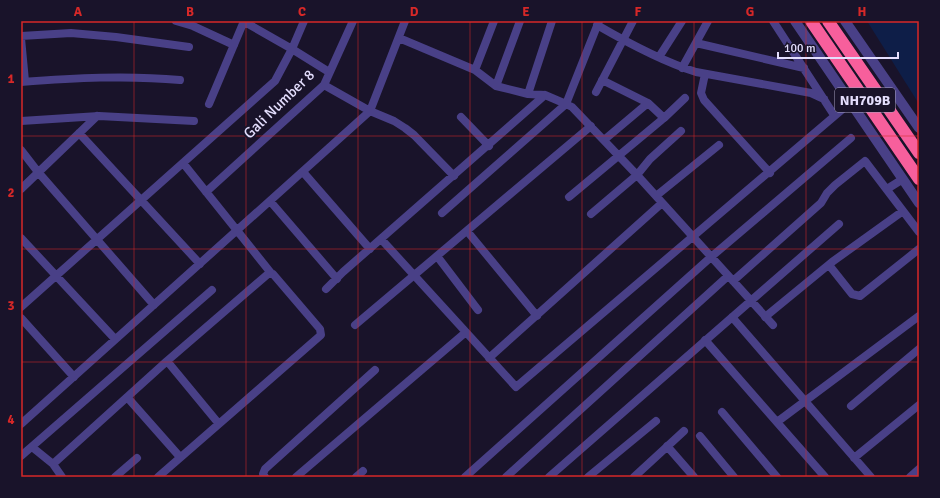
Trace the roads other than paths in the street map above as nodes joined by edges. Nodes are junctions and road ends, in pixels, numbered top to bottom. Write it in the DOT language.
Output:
graph roads {
  1 [pos="176,21"];
  2 [pos="244,21"];
  3 [pos="304,21"];
  4 [pos="353,21"];
  5 [pos="405,21"];
  6 [pos="494,21"];
  7 [pos="520,21"];
  8 [pos="552,21"];
  9 [pos="633,21"];
  10 [pos="682,21"];
  11 [pos="708,21"];
  12 [pos="773,21"];
  13 [pos="795,21"];
  14 [pos="811,21"];
  15 [pos="828,21"];
  16 [pos="845,21"];
  17 [pos="598,23"];
  18 [pos="21,37"];
  19 [pos="399,38"];
  20 [pos="623,39"];
  21 [pos="696,43"];
  22 [pos="234,45"];
  23 [pos="189,47"];
  24 [pos="292,49"];
  25 [pos="659,57"];
  26 [pos="682,68"];
  27 [pos="804,68"];
  28 [pos="475,70"];
  29 [pos="329,72"];
  30 [pos="705,74"];
  31 [pos="180,80"];
  32 [pos="602,80"];
  33 [pos="23,82"];
  34 [pos="324,85"];
  35 [pos="496,86"];
  36 [pos="596,92"];
  37 [pos="528,94"];
  38 [pos="545,95"];
  39 [pos="685,98"];
  40 [pos="824,99"];
  41 [pos="648,103"];
  42 [pos="209,104"];
  43 [pos="566,104"];
  44 [pos="848,104"];
  45 [pos="370,111"];
  46 [pos="836,114"];
  47 [pos="97,116"];
  48 [pos="461,117"];
  49 [pos="664,118"];
  50 [pos="21,121"];
  51 [pos="194,121"];
  52 [pos="590,126"];
  53 [pos="919,128"];
  54 [pos="681,131"];
  55 [pos="80,133"];
  56 [pos="851,138"];
  57 [pos="604,140"];
  58 [pos="719,145"];
  59 [pos="489,146"];
  60 [pos="21,150"];
  61 [pos="919,153"];
  62 [pos="618,155"];
  63 [pos="182,163"];
  64 [pos="38,172"];
  65 [pos="303,172"];
  66 [pos="770,172"];
  67 [pos="637,175"];
  68 [pos="454,176"];
  69 [pos="919,178"];
  70 [pos="894,184"];
  71 [pos="21,188"];
  72 [pos="206,192"];
  73 [pos="569,197"];
  74 [pos="141,200"];
  75 [pos="659,200"];
  76 [pos="270,201"];
  77 [pos="919,203"];
  78 [pos="903,211"];
  79 [pos="442,213"];
  80 [pos="591,214"];
  81 [pos="839,224"];
  82 [pos="237,230"];
  83 [pos="467,230"];
  84 [pos="919,232"];
  85 [pos="693,237"];
  86 [pos="21,238"];
  87 [pos="97,239"];
  88 [pos="381,239"];
  89 [pos="370,249"];
  90 [pos="919,249"];
  91 [pos="437,256"];
  92 [pos="711,257"];
  93 [pos="200,264"];
  94 [pos="829,265"];
  95 [pos="272,273"];
  96 [pos="414,275"];
  97 [pos="56,276"];
  98 [pos="730,278"];
  99 [pos="337,279"];
  100 [pos="326,289"];
  101 [pos="212,290"];
  102 [pos="750,301"];
  103 [pos="154,305"];
  104 [pos="21,307"];
  105 [pos="478,310"];
  106 [pos="537,316"];
  107 [pos="919,316"];
  108 [pos="732,317"];
  109 [pos="765,317"];
  110 [pos="21,318"];
  111 [pos="355,325"];
  112 [pos="773,326"];
  113 [pos="466,332"];
  114 [pos="115,339"];
  115 [pos="705,340"];
  116 [pos="919,349"];
  117 [pos="489,358"];
  118 [pos="167,362"];
  119 [pos="375,370"];
  120 [pos="74,377"];
  121 [pos="127,398"];
  122 [pos="805,401"];
  123 [pos="919,405"];
  124 [pos="851,406"];
  125 [pos="722,412"];
  126 [pos="656,421"];
  127 [pos="777,422"];
  128 [pos="21,424"];
  129 [pos="219,424"];
  130 [pos="684,431"];
  131 [pos="700,436"];
  132 [pos="667,446"];
  133 [pos="32,447"];
  134 [pos="21,456"];
  135 [pos="180,457"];
  136 [pos="137,458"];
  137 [pos="854,458"];
  138 [pos="52,464"];
  139 [pos="919,469"];
  140 [pos="363,471"];
  141 [pos="62,477"];
  142 [pos="116,477"];
  143 [pos="158,477"];
  144 [pos="265,477"];
  145 [pos="296,477"];
  146 [pos="356,477"];
  147 [pos="465,477"];
  148 [pos="506,477"];
  149 [pos="549,477"];
  150 [pos="588,477"];
  151 [pos="634,477"];
  152 [pos="694,477"];
  153 [pos="734,477"];
  154 [pos="777,477"];
  155 [pos="825,477"];
  156 [pos="871,477"];
  157 [pos="910,477"];
  1 -- 22 [label="street"];
  2 -- 22 [label="street"];
  2 -- 24 [label="street"];
  3 -- 24 [label="street"];
  4 -- 29 [label="street, Gali Number 8"];
  5 -- 19 [label="street"];
  6 -- 28 [label="street"];
  7 -- 35 [label="street"];
  8 -- 37 [label="street"];
  9 -- 20 [label="street"];
  10 -- 25 [label="street"];
  11 -- 21 [label="street"];
  12 -- 27 [label="street"];
  13 -- 44 [label="street"];
  14 -- 69 [label="highway, NH709B"];
  15 -- 61 [label="highway, NH709B"];
  16 -- 53 [label="street"];
  17 -- 20 [label="street"];
  17 -- 43 [label="street"];
  18 -- 23 [label="street"];
  18 -- 33 [label="street"];
  19 -- 28 [label="street"];
  19 -- 45 [label="street"];
  20 -- 25 [label="street"];
  20 -- 32 [label="street"];
  21 -- 26 [label="street"];
  21 -- 27 [label="street"];
  22 -- 42 [label="street"];
  24 -- 29 [label="street"];
  24 -- 63 [label="street"];
  25 -- 26 [label="street"];
  26 -- 30 [label="street"];
  27 -- 40 [label="street"];
  28 -- 35 [label="street"];
  29 -- 34 [label="street, Gali Number 8"];
  30 -- 40 [label="street"];
  30 -- 66 [label="street"];
  31 -- 33 [label="street"];
  32 -- 36 [label="street"];
  32 -- 41 [label="street"];
  34 -- 45 [label="street"];
  34 -- 72 [label="street, Gali Number 8"];
  35 -- 37 [label="street"];
  37 -- 38 [label="street"];
  38 -- 43 [label="street"];
  38 -- 59 [label="street"];
  39 -- 49 [label="street"];
  40 -- 46 [label="street"];
  41 -- 49 [label="street"];
  41 -- 57 [label="street"];
  43 -- 52 [label="street"];
  43 -- 79 [label="street"];
  44 -- 46 [label="street"];
  44 -- 70 [label="street"];
  45 -- 65 [label="street"];
  45 -- 68 [label="street"];
  46 -- 66 [label="street"];
  47 -- 50 [label="street"];
  47 -- 51 [label="street"];
  47 -- 55 [label="street"];
  48 -- 59 [label="street"];
  49 -- 62 [label="street"];
  52 -- 57 [label="street"];
  52 -- 83 [label="street"];
  54 -- 67 [label="street"];
  55 -- 64 [label="street"];
  55 -- 74 [label="street"];
  56 -- 92 [label="street"];
  57 -- 62 [label="street"];
  58 -- 75 [label="street"];
  59 -- 68 [label="street"];
  60 -- 64 [label="street"];
  62 -- 67 [label="street"];
  62 -- 73 [label="street"];
  63 -- 72 [label="street"];
  63 -- 74 [label="street"];
  64 -- 71 [label="street"];
  64 -- 87 [label="street"];
  65 -- 76 [label="street"];
  65 -- 89 [label="street"];
  66 -- 85 [label="street"];
  67 -- 75 [label="street"];
  67 -- 80 [label="street"];
  68 -- 88 [label="street"];
  70 -- 77 [label="street"];
  70 -- 78 [label="street"];
  70 -- 98 [label="street"];
  72 -- 82 [label="street"];
  74 -- 87 [label="street"];
  74 -- 93 [label="street"];
  75 -- 85 [label="street"];
  75 -- 106 [label="street"];
  76 -- 82 [label="street"];
  76 -- 99 [label="street"];
  78 -- 84 [label="street"];
  78 -- 94 [label="street"];
  81 -- 102 [label="street"];
  82 -- 93 [label="street"];
  82 -- 95 [label="street"];
  83 -- 91 [label="street"];
  83 -- 106 [label="street"];
  85 -- 92 [label="street"];
  85 -- 117 [label="street"];
  86 -- 97 [label="street"];
  87 -- 97 [label="street"];
  87 -- 103 [label="street"];
  88 -- 89 [label="street"];
  88 -- 96 [label="street"];
  89 -- 99 [label="street"];
  90 -- 94 [label="street"];
  91 -- 96 [label="street"];
  91 -- 105 [label="street"];
  92 -- 98 [label="street"];
  92 -- 147 [label="street"];
  93 -- 103 [label="street"];
  94 -- 109 [label="street"];
  95 -- 118 [label="street"];
  95 -- 129 [label="street"];
  96 -- 111 [label="street"];
  96 -- 113 [label="street"];
  97 -- 104 [label="street"];
  97 -- 114 [label="street"];
  98 -- 102 [label="street"];
  98 -- 148 [label="street"];
  99 -- 100 [label="street"];
  101 -- 133 [label="street"];
  102 -- 108 [label="street"];
  102 -- 109 [label="street"];
  103 -- 114 [label="street"];
  106 -- 117 [label="street"];
  107 -- 122 [label="street"];
  108 -- 115 [label="street"];
  108 -- 122 [label="street"];
  109 -- 112 [label="street"];
  110 -- 120 [label="street"];
  113 -- 117 [label="street"];
  113 -- 145 [label="street"];
  114 -- 120 [label="street"];
  115 -- 127 [label="street"];
  115 -- 149 [label="street"];
  116 -- 124 [label="street"];
  118 -- 121 [label="street"];
  118 -- 129 [label="street"];
  119 -- 144 [label="street"];
  120 -- 128 [label="street"];
  121 -- 135 [label="street"];
  121 -- 138 [label="street"];
  122 -- 127 [label="street"];
  122 -- 137 [label="street"];
  123 -- 137 [label="street"];
  125 -- 154 [label="street"];
  126 -- 150 [label="street"];
  127 -- 155 [label="street"];
  129 -- 135 [label="street"];
  130 -- 132 [label="street"];
  131 -- 153 [label="street"];
  132 -- 151 [label="street"];
  132 -- 152 [label="street"];
  133 -- 134 [label="street"];
  133 -- 138 [label="street"];
  135 -- 143 [label="street"];
  136 -- 142 [label="street"];
  137 -- 156 [label="street"];
  138 -- 141 [label="street"];
  139 -- 157 [label="street"];
  140 -- 146 [label="street"];
}
